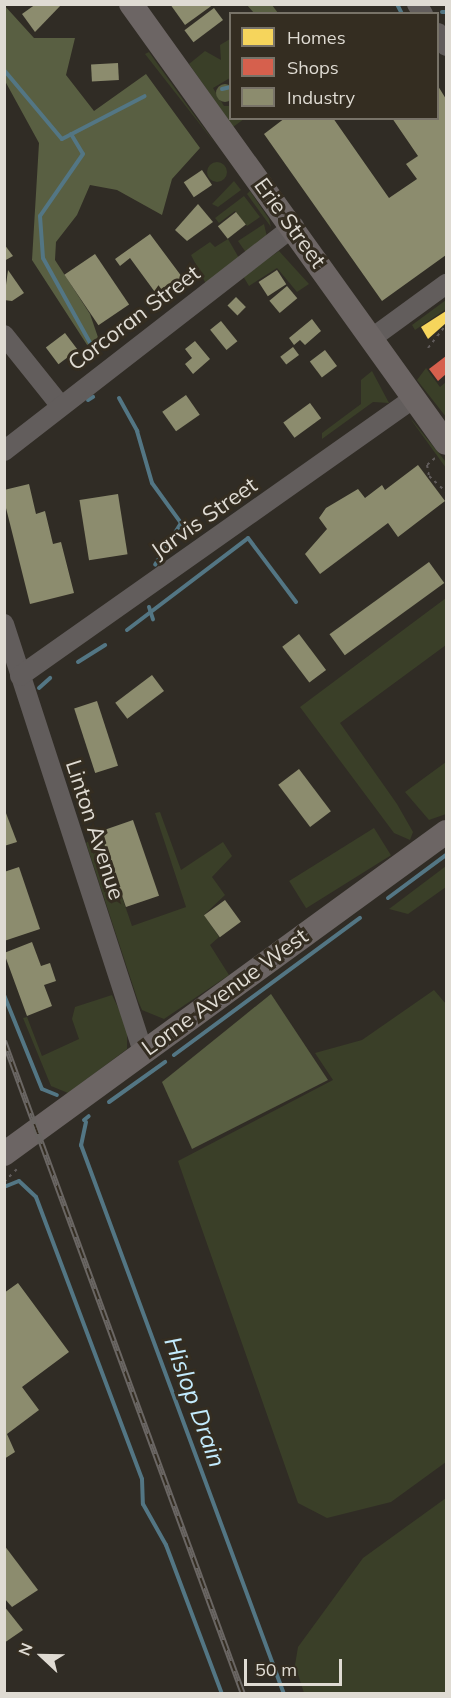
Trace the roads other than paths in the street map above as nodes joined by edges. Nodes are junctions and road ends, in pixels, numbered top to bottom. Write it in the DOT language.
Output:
graph roads {
  1 [pos="131,4"];
  2 [pos="294,226"];
  3 [pos="447,284"];
  4 [pos="4,335"];
  5 [pos="372,338"];
  6 [pos="414,398"];
  7 [pos="60,405"];
  8 [pos="444,445"];
  9 [pos="4,451"];
  10 [pos="4,624"];
  11 [pos="20,676"];
  12 [pos="447,832"];
  13 [pos="143,1051"];
  14 [pos="4,1154"];
  1 -- 2 [label="main road, Erie Street"];
  2 -- 5 [label="main road, Erie Street"];
  2 -- 7 [label="street, Corcoran Street"];
  3 -- 5 [label="street"];
  4 -- 7 [label="street"];
  5 -- 6 [label="main road, Erie Street"];
  6 -- 8 [label="main road, Erie Street"];
  6 -- 11 [label="street, Jarvis Street"];
  7 -- 9 [label="street, Corcoran Street"];
  10 -- 11 [label="street, Linton Avenue"];
  11 -- 13 [label="street, Linton Avenue"];
  12 -- 13 [label="main road, Lorne Avenue West"];
  13 -- 14 [label="main road, Lorne Avenue West"];
}
